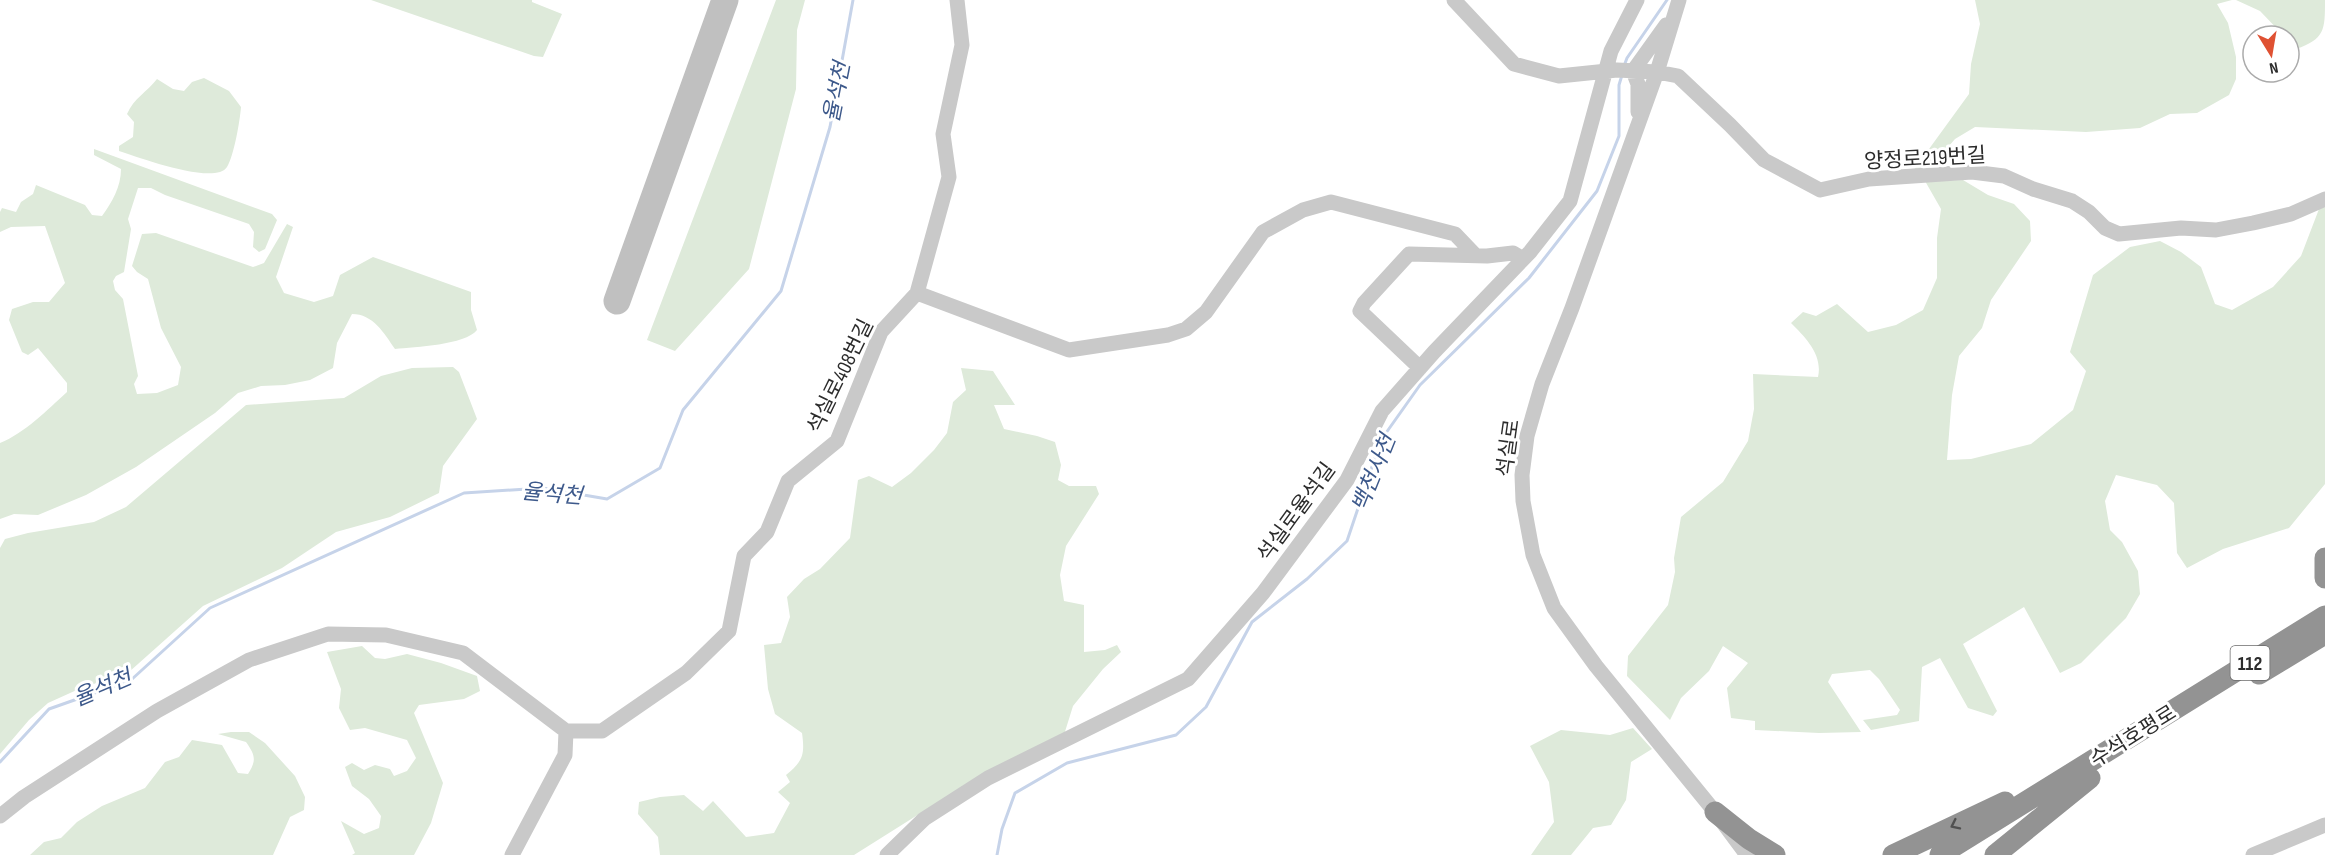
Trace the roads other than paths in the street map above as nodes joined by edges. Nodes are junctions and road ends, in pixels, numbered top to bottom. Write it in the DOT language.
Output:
graph roads {
  1 [pos="957,0"];
  2 [pos="1454,0"];
  3 [pos="1638,0"];
  4 [pos="1678,4"];
  5 [pos="1621,71"];
  6 [pos="1657,72"];
  7 [pos="1637,126"];
  8 [pos="2325,199"];
  9 [pos="1476,256"];
  10 [pos="1523,260"];
  11 [pos="917,293"];
  12 [pos="1420,368"];
  13 [pos="2325,558"];
  14 [pos="2325,578"];
  15 [pos="2325,616"];
  16 [pos="2325,634"];
  17 [pos="566,731"];
  18 [pos="2087,772"];
  19 [pos="1715,812"];
  20 [pos="0,816"];
  21 [pos="2325,825"];
  22 [pos="512,855"];
  23 [pos="887,855"];
  24 [pos="1747,855"];
  25 [pos="1775,855"];
  26 [pos="1893,855"];
  27 [pos="1940,855"];
  28 [pos="1965,855"];
  29 [pos="1995,855"];
  30 [pos="2253,855"];
  1 -- 11 [label="street, 석실로408번길"];
  2 -- 5 [label="street, 양정로219번길"];
  3 -- 5 [label="street, 석실로율석길"];
  4 -- 5 [label="street"];
  4 -- 6 [label="street, 석실로"];
  5 -- 6 [label="street, 양정로219번길"];
  5 -- 7 [label="street"];
  5 -- 10 [label="street, 석실로율석길"];
  6 -- 7 [label="street, 석실로"];
  6 -- 8 [label="street, 양정로219번길"];
  7 -- 19 [label="street, 석실로"];
  9 -- 10 [label="street"];
  9 -- 11 [label="street"];
  9 -- 12 [label="street"];
  10 -- 12 [label="street, 석실로율석길"];
  11 -- 17 [label="street, 석실로408번길"];
  12 -- 23 [label="street, 석실로율석길"];
  13 -- 14 [label="highway"];
  15 -- 18 [label="highway, 수석호평로 / 112"];
  16 -- 18 [label="highway, 수석호평로 / 112"];
  17 -- 20 [label="street"];
  17 -- 22 [label="street"];
  18 -- 26 [label="highway, one-way"];
  18 -- 27 [label="highway, 수석호평로 / 112"];
  18 -- 28 [label="highway, 수석호평로 / 112"];
  18 -- 29 [label="highway"];
  19 -- 24 [label="street, 석실로"];
  19 -- 25 [label="highway"];
  21 -- 30 [label="street"];
}
